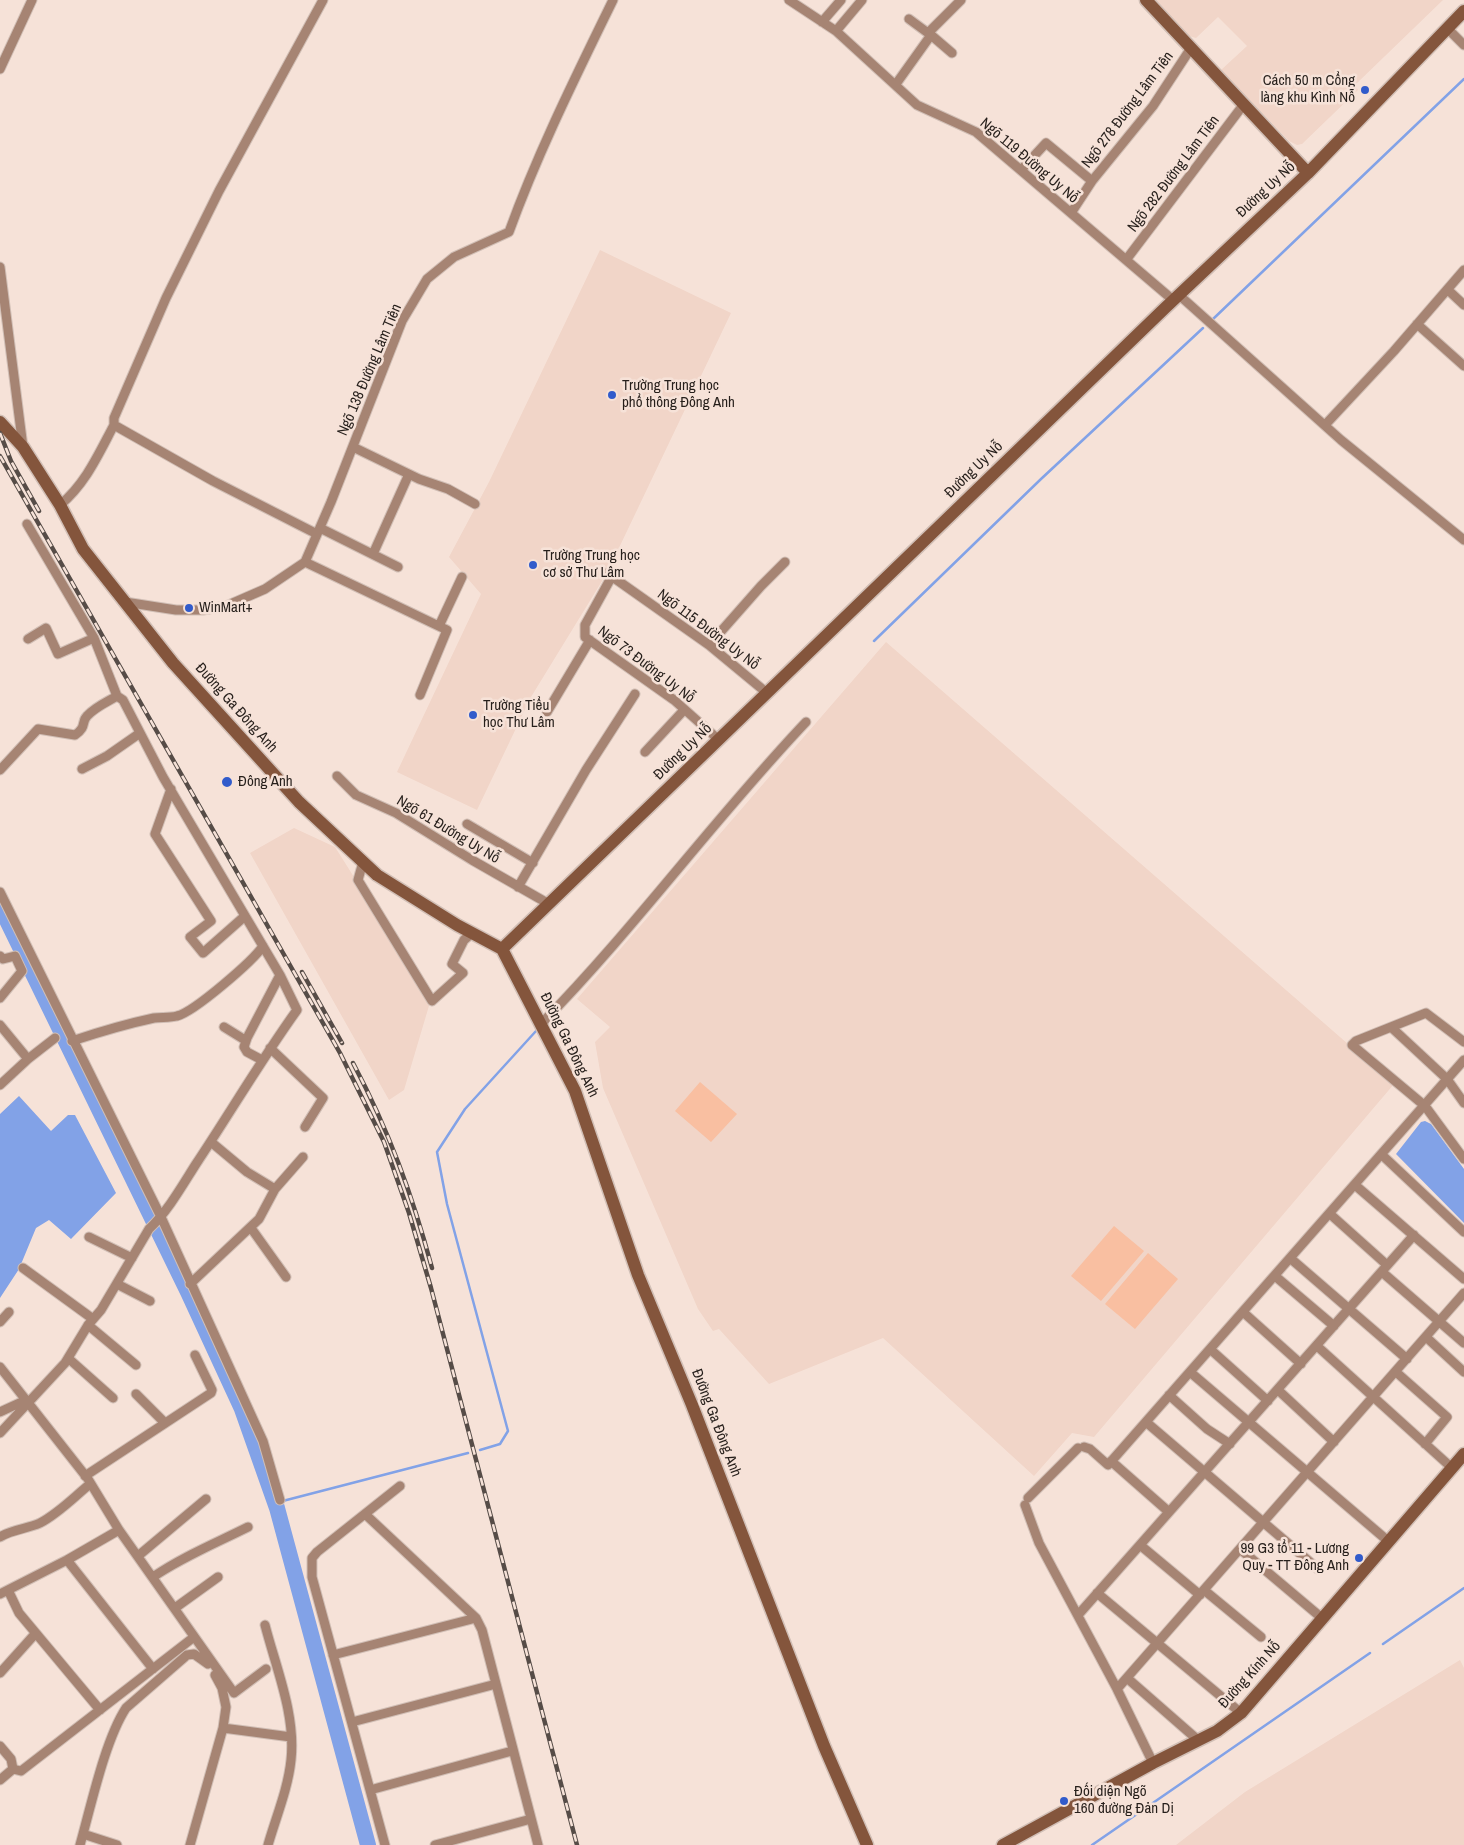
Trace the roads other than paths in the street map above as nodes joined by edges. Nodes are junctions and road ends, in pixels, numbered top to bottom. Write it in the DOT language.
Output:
graph roads {
  1 [pos="32,0"];
  2 [pos="323,0"];
  3 [pos="613,0"];
  4 [pos="790,0"];
  5 [pos="841,0"];
  6 [pos="862,0"];
  7 [pos="961,0"];
  8 [pos="1146,0"];
  9 [pos="1464,11"];
  10 [pos="909,19"];
  11 [pos="822,22"];
  12 [pos="1447,28"];
  13 [pos="836,31"];
  14 [pos="930,34"];
  15 [pos="1464,45"];
  16 [pos="1192,48"];
  17 [pos="952,53"];
  18 [pos="0,69"];
  19 [pos="896,84"];
  20 [pos="1244,104"];
  21 [pos="1021,170"];
  22 [pos="1308,173"];
  23 [pos="1092,181"];
  24 [pos="1071,213"];
  25 [pos="1126,260"];
  26 [pos="0,267"];
  27 [pos="1464,270"];
  28 [pos="1448,290"];
  29 [pos="1176,297"];
  30 [pos="1464,305"];
  31 [pos="1417,324"];
  32 [pos="1464,366"];
  33 [pos="0,422"];
  34 [pos="114,425"];
  35 [pos="1326,425"];
  36 [pos="353,446"];
  37 [pos="23,447"];
  38 [pos="409,474"];
  39 [pos="475,504"];
  40 [pos="60,506"];
  41 [pos="27,524"];
  42 [pos="319,531"];
  43 [pos="1464,540"];
  44 [pos="372,554"];
  45 [pos="305,562"];
  46 [pos="785,562"];
  47 [pos="398,567"];
  48 [pos="609,574"];
  49 [pos="462,577"];
  50 [pos="125,602"];
  51 [pos="439,626"];
  52 [pos="94,638"];
  53 [pos="28,639"];
  54 [pos="590,640"];
  55 [pos="709,645"];
  56 [pos="767,693"];
  57 [pos="635,694"];
  58 [pos="420,695"];
  59 [pos="117,696"];
  60 [pos="684,710"];
  61 [pos="547,712"];
  62 [pos="806,722"];
  63 [pos="140,733"];
  64 [pos="719,740"];
  65 [pos="645,752"];
  66 [pos="82,769"];
  67 [pos="0,770"];
  68 [pos="337,776"];
  69 [pos="171,789"];
  70 [pos="468,824"];
  71 [pos="363,862"];
  72 [pos="532,863"];
  73 [pos="518,887"];
  74 [pos="0,892"];
  75 [pos="549,904"];
  76 [pos="245,916"];
  77 [pos="472,933"];
  78 [pos="263,946"];
  79 [pos="502,949"];
  80 [pos="0,956"];
  81 [pos="280,976"];
  82 [pos="0,998"];
  83 [pos="542,1024"];
  84 [pos="0,1026"];
  85 [pos="224,1027"];
  86 [pos="1392,1027"];
  87 [pos="54,1038"];
  88 [pos="247,1038"];
  89 [pos="72,1041"];
  90 [pos="1464,1042"];
  91 [pos="270,1048"];
  92 [pos="28,1059"];
  93 [pos="262,1060"];
  94 [pos="1464,1060"];
  95 [pos="1448,1079"];
  96 [pos="0,1085"];
  97 [pos="1464,1103"];
  98 [pos="1425,1106"];
  99 [pos="305,1127"];
  100 [pos="210,1142"];
  101 [pos="1382,1155"];
  102 [pos="303,1157"];
  103 [pos="1464,1159"];
  104 [pos="1356,1185"];
  105 [pos="275,1189"];
  106 [pos="1330,1214"];
  107 [pos="160,1218"];
  108 [pos="250,1228"];
  109 [pos="1464,1232"];
  110 [pos="1414,1235"];
  111 [pos="89,1237"];
  112 [pos="132,1258"];
  113 [pos="1290,1258"];
  114 [pos="22,1268"];
  115 [pos="1385,1268"];
  116 [pos="1275,1276"];
  117 [pos="286,1278"];
  118 [pos="1464,1280"];
  119 [pos="117,1284"];
  120 [pos="190,1284"];
  121 [pos="1464,1293"];
  122 [pos="150,1301"];
  123 [pos="1349,1309"];
  124 [pos="8,1312"];
  125 [pos="1243,1312"];
  126 [pos="0,1322"];
  127 [pos="90,1322"];
  128 [pos="1439,1322"];
  129 [pos="1334,1326"];
  130 [pos="1426,1337"];
  131 [pos="1464,1343"];
  132 [pos="1317,1346"];
  133 [pos="1210,1349"];
  134 [pos="195,1355"];
  135 [pos="68,1358"];
  136 [pos="1406,1359"];
  137 [pos="1301,1364"];
  138 [pos="136,1365"];
  139 [pos="0,1367"];
  140 [pos="1190,1372"];
  141 [pos="1396,1372"];
  142 [pos="1464,1372"];
  143 [pos="1278,1390"];
  144 [pos="136,1394"];
  145 [pos="1170,1395"];
  146 [pos="1373,1397"];
  147 [pos="113,1398"];
  148 [pos="27,1401"];
  149 [pos="1268,1401"];
  150 [pos="0,1412"];
  151 [pos="164,1422"];
  152 [pos="1146,1422"];
  153 [pos="1249,1423"];
  154 [pos="0,1433"];
  155 [pos="1334,1442"];
  156 [pos="1230,1444"];
  157 [pos="1425,1444"];
  158 [pos="1464,1454"];
  159 [pos="1111,1462"];
  160 [pos="1452,1468"];
  161 [pos="1205,1472"];
  162 [pos="1307,1472"];
  163 [pos="88,1480"];
  164 [pos="400,1486"];
  165 [pos="206,1499"];
  166 [pos="280,1500"];
  167 [pos="1169,1512"];
  168 [pos="365,1514"];
  169 [pos="1263,1523"];
  170 [pos="248,1527"];
  171 [pos="119,1530"];
  172 [pos="0,1537"];
  173 [pos="1388,1541"];
  174 [pos="1140,1545"];
  175 [pos="1240,1549"];
  176 [pos="138,1556"];
  177 [pos="68,1560"];
  178 [pos="1318,1569"];
  179 [pos="153,1577"];
  180 [pos="218,1577"];
  181 [pos="4,1592"];
  182 [pos="1202,1592"];
  183 [pos="1097,1593"];
  184 [pos="176,1608"];
  185 [pos="1078,1615"];
  186 [pos="476,1618"];
  187 [pos="1323,1619"];
  188 [pos="264,1625"];
  189 [pos="35,1634"];
  190 [pos="194,1637"];
  191 [pos="1261,1637"];
  192 [pos="1157,1644"];
  193 [pos="333,1656"];
  194 [pos="153,1669"];
  195 [pos="266,1669"];
  196 [pos="0,1673"];
  197 [pos="1127,1678"];
  198 [pos="496,1684"];
  199 [pos="1117,1689"];
  200 [pos="100,1710"];
  201 [pos="1241,1713"];
  202 [pos="352,1722"];
  203 [pos="223,1728"];
  204 [pos="291,1737"];
  205 [pos="1199,1741"];
  206 [pos="0,1746"];
  207 [pos="512,1751"];
  208 [pos="1153,1763"];
  209 [pos="13,1769"];
  210 [pos="0,1780"];
  211 [pos="370,1790"];
  212 [pos="531,1819"];
  213 [pos="83,1834"];
  214 [pos="80,1845"];
  215 [pos="117,1845"];
  216 [pos="190,1845"];
  217 [pos="268,1845"];
  218 [pos="385,1845"];
  219 [pos="435,1845"];
  220 [pos="538,1845"];
  221 [pos="866,1845"];
  222 [pos="1003,1845"];
  1 -- 18 [label="street"];
  2 -- 34 [label="street"];
  3 -- 36 [label="street, Ngõ 138 Đường Lâm Tiên"];
  4 -- 11 [label="street, Ngõ 119 Đường Uy Nỗ"];
  5 -- 11 [label="street"];
  6 -- 13 [label="street"];
  7 -- 14 [label="street"];
  8 -- 16 [label="street"];
  9 -- 12 [label="street, Đường Uy Nỗ"];
  10 -- 14 [label="street"];
  11 -- 13 [label="street, Ngõ 119 Đường Uy Nỗ"];
  12 -- 15 [label="street"];
  12 -- 22 [label="street, Đường Uy Nỗ"];
  13 -- 19 [label="street, Ngõ 119 Đường Uy Nỗ"];
  14 -- 17 [label="street"];
  14 -- 19 [label="street"];
  16 -- 20 [label="street"];
  16 -- 23 [label="street, Ngõ 278 Đường Lâm Tiên"];
  19 -- 21 [label="street, Ngõ 119 Đường Uy Nỗ"];
  20 -- 22 [label="street"];
  20 -- 25 [label="street, Ngõ 282 Đường Lâm Tiên"];
  21 -- 23 [label="street"];
  21 -- 24 [label="street, Ngõ 119 Đường Uy Nỗ"];
  22 -- 29 [label="street, Đường Uy Nỗ"];
  23 -- 24 [label="street, Ngõ 278 Đường Lâm Tiên"];
  24 -- 25 [label="street, Ngõ 119 Đường Uy Nỗ"];
  25 -- 29 [label="street, Ngõ 119 Đường Uy Nỗ"];
  26 -- 37 [label="street"];
  27 -- 28 [label="street"];
  28 -- 30 [label="street"];
  28 -- 31 [label="street"];
  29 -- 35 [label="street, Ngõ 119 Đường Uy Nỗ"];
  29 -- 56 [label="street, Đường Uy Nỗ"];
  31 -- 32 [label="street"];
  31 -- 35 [label="street"];
  33 -- 37 [label="street, Đường Ga Đông Anh"];
  34 -- 40 [label="street"];
  34 -- 42 [label="street"];
  35 -- 43 [label="street, Ngõ 119 Đường Uy Nỗ"];
  36 -- 38 [label="street"];
  36 -- 42 [label="street, Ngõ 138 Đường Lâm Tiên"];
  37 -- 40 [label="street, Đường Ga Đông Anh"];
  38 -- 39 [label="street"];
  38 -- 44 [label="street"];
  40 -- 50 [label="street, Đường Ga Đông Anh"];
  41 -- 52 [label="street"];
  42 -- 44 [label="street"];
  42 -- 45 [label="street, Ngõ 138 Đường Lâm Tiên"];
  44 -- 47 [label="street"];
  45 -- 50 [label="street"];
  45 -- 51 [label="street"];
  46 -- 55 [label="street"];
  48 -- 54 [label="street, Ngõ 73 Đường Uy Nỗ"];
  48 -- 55 [label="street, Ngõ 115 Đường Uy Nỗ"];
  49 -- 51 [label="street"];
  50 -- 71 [label="street, Đường Ga Đông Anh"];
  51 -- 58 [label="street"];
  52 -- 53 [label="street"];
  52 -- 59 [label="street"];
  54 -- 60 [label="street, Ngõ 73 Đường Uy Nỗ"];
  54 -- 61 [label="street"];
  55 -- 56 [label="street, Ngõ 115 Đường Uy Nỗ"];
  56 -- 64 [label="street, Đường Uy Nỗ"];
  57 -- 72 [label="street"];
  59 -- 63 [label="street"];
  59 -- 67 [label="street"];
  60 -- 64 [label="street, Ngõ 73 Đường Uy Nỗ"];
  60 -- 65 [label="street"];
  62 -- 83 [label="street"];
  63 -- 66 [label="street"];
  63 -- 69 [label="street"];
  64 -- 75 [label="street, Đường Uy Nỗ"];
  68 -- 73 [label="street, Ngõ 61 Đường Uy Nỗ"];
  69 -- 76 [label="street"];
  69 -- 76 [label="street"];
  70 -- 72 [label="street"];
  71 -- 77 [label="street, Đường Ga Đông Anh"];
  71 -- 77 [label="street"];
  72 -- 73 [label="street"];
  73 -- 75 [label="street, Ngõ 61 Đường Uy Nỗ"];
  74 -- 89 [label="street"];
  75 -- 79 [label="street, Đường Uy Nỗ"];
  76 -- 78 [label="street"];
  77 -- 79 [label="street, Đường Ga Đông Anh"];
  78 -- 81 [label="street"];
  78 -- 89 [label="street"];
  79 -- 83 [label="street, Đường Ga Đông Anh"];
  80 -- 82 [label="street"];
  81 -- 88 [label="street"];
  81 -- 91 [label="street"];
  83 -- 221 [label="street, Đường Ga Đông Anh"];
  84 -- 92 [label="street"];
  85 -- 88 [label="street"];
  86 -- 90 [label="street"];
  86 -- 95 [label="street"];
  86 -- 98 [label="street"];
  87 -- 92 [label="street"];
  88 -- 93 [label="street"];
  89 -- 107 [label="street"];
  91 -- 93 [label="street"];
  91 -- 99 [label="street"];
  92 -- 96 [label="street"];
  93 -- 100 [label="street"];
  94 -- 95 [label="street"];
  95 -- 97 [label="street"];
  95 -- 98 [label="street"];
  98 -- 101 [label="street"];
  98 -- 103 [label="street"];
  100 -- 105 [label="street"];
  100 -- 107 [label="street"];
  101 -- 104 [label="street"];
  101 -- 109 [label="street"];
  102 -- 105 [label="street"];
  104 -- 106 [label="street"];
  104 -- 110 [label="street"];
  105 -- 108 [label="street"];
  106 -- 113 [label="street"];
  106 -- 115 [label="street"];
  107 -- 112 [label="street"];
  107 -- 120 [label="street"];
  108 -- 117 [label="street"];
  108 -- 120 [label="street"];
  110 -- 115 [label="street"];
  110 -- 118 [label="street"];
  111 -- 112 [label="street"];
  112 -- 119 [label="street"];
  113 -- 116 [label="street"];
  113 -- 123 [label="street"];
  114 -- 127 [label="street"];
  115 -- 123 [label="street"];
  115 -- 128 [label="street"];
  116 -- 125 [label="street"];
  116 -- 129 [label="street"];
  119 -- 122 [label="street"];
  119 -- 127 [label="street"];
  120 -- 166 [label="street"];
  121 -- 128 [label="street"];
  123 -- 129 [label="street"];
  123 -- 136 [label="street"];
  124 -- 126 [label="street"];
  125 -- 133 [label="street"];
  125 -- 137 [label="street"];
  127 -- 135 [label="street"];
  127 -- 138 [label="street"];
  128 -- 130 [label="street"];
  128 -- 131 [label="street"];
  129 -- 132 [label="street"];
  130 -- 136 [label="street"];
  130 -- 142 [label="street"];
  132 -- 137 [label="street"];
  132 -- 146 [label="street"];
  133 -- 140 [label="street"];
  133 -- 149 [label="street"];
  134 -- 151 [label="street"];
  135 -- 147 [label="street"];
  135 -- 148 [label="street"];
  136 -- 141 [label="street"];
  137 -- 143 [label="street"];
  139 -- 148 [label="street"];
  140 -- 145 [label="street"];
  140 -- 153 [label="street"];
  141 -- 146 [label="street"];
  141 -- 157 [label="street"];
  143 -- 149 [label="street"];
  143 -- 155 [label="street"];
  144 -- 151 [label="street"];
  145 -- 152 [label="street"];
  145 -- 156 [label="street"];
  146 -- 155 [label="street"];
  146 -- 157 [label="street"];
  148 -- 150 [label="street"];
  148 -- 154 [label="street"];
  148 -- 163 [label="street"];
  149 -- 153 [label="street"];
  151 -- 163 [label="street"];
  152 -- 159 [label="street"];
  152 -- 161 [label="street"];
  153 -- 156 [label="street"];
  153 -- 162 [label="street"];
  155 -- 162 [label="street"];
  156 -- 161 [label="street"];
  157 -- 160 [label="street"];
  158 -- 160 [label="street, Đường Kính Nỗ"];
  159 -- 167 [label="street"];
  159 -- 185 [label="street"];
  160 -- 173 [label="street, Đường Kính Nỗ"];
  161 -- 167 [label="street"];
  161 -- 169 [label="street"];
  162 -- 169 [label="street"];
  162 -- 173 [label="street"];
  163 -- 171 [label="street"];
  163 -- 172 [label="street"];
  164 -- 168 [label="street"];
  165 -- 176 [label="street"];
  167 -- 174 [label="street"];
  168 -- 186 [label="street"];
  168 -- 193 [label="street"];
  169 -- 175 [label="street"];
  169 -- 178 [label="street"];
  170 -- 179 [label="street"];
  171 -- 176 [label="street"];
  171 -- 177 [label="street"];
  173 -- 187 [label="street, Đường Kính Nỗ"];
  174 -- 182 [label="street"];
  174 -- 183 [label="street"];
  175 -- 182 [label="street"];
  175 -- 187 [label="street"];
  176 -- 179 [label="street"];
  177 -- 181 [label="street"];
  177 -- 194 [label="street"];
  179 -- 184 [label="street"];
  180 -- 184 [label="street"];
  181 -- 189 [label="street"];
  182 -- 191 [label="street"];
  182 -- 192 [label="street"];
  183 -- 185 [label="street"];
  183 -- 192 [label="street"];
  184 -- 190 [label="street"];
  185 -- 199 [label="street"];
  186 -- 193 [label="street"];
  186 -- 198 [label="street"];
  187 -- 201 [label="street, Đường Kính Nỗ"];
  188 -- 204 [label="street"];
  189 -- 196 [label="street"];
  189 -- 200 [label="street"];
  190 -- 194 [label="street"];
  190 -- 195 [label="street"];
  192 -- 197 [label="street"];
  192 -- 201 [label="street"];
  193 -- 202 [label="street"];
  194 -- 200 [label="street"];
  197 -- 199 [label="street"];
  197 -- 205 [label="street"];
  198 -- 202 [label="street"];
  198 -- 207 [label="street"];
  199 -- 208 [label="street"];
  200 -- 209 [label="street"];
  201 -- 205 [label="street, Đường Kính Nỗ"];
  202 -- 211 [label="street"];
  203 -- 204 [label="street"];
  203 -- 213 [label="street"];
  203 -- 216 [label="street"];
  204 -- 217 [label="street"];
  205 -- 208 [label="street, Đường Kính Nỗ"];
  206 -- 209 [label="street"];
  207 -- 211 [label="street"];
  207 -- 212 [label="street"];
  208 -- 222 [label="street, Đường Kính Nỗ"];
  209 -- 210 [label="street"];
  211 -- 218 [label="street"];
  212 -- 219 [label="street"];
  212 -- 220 [label="street"];
  213 -- 214 [label="street"];
  213 -- 215 [label="street"];
}
